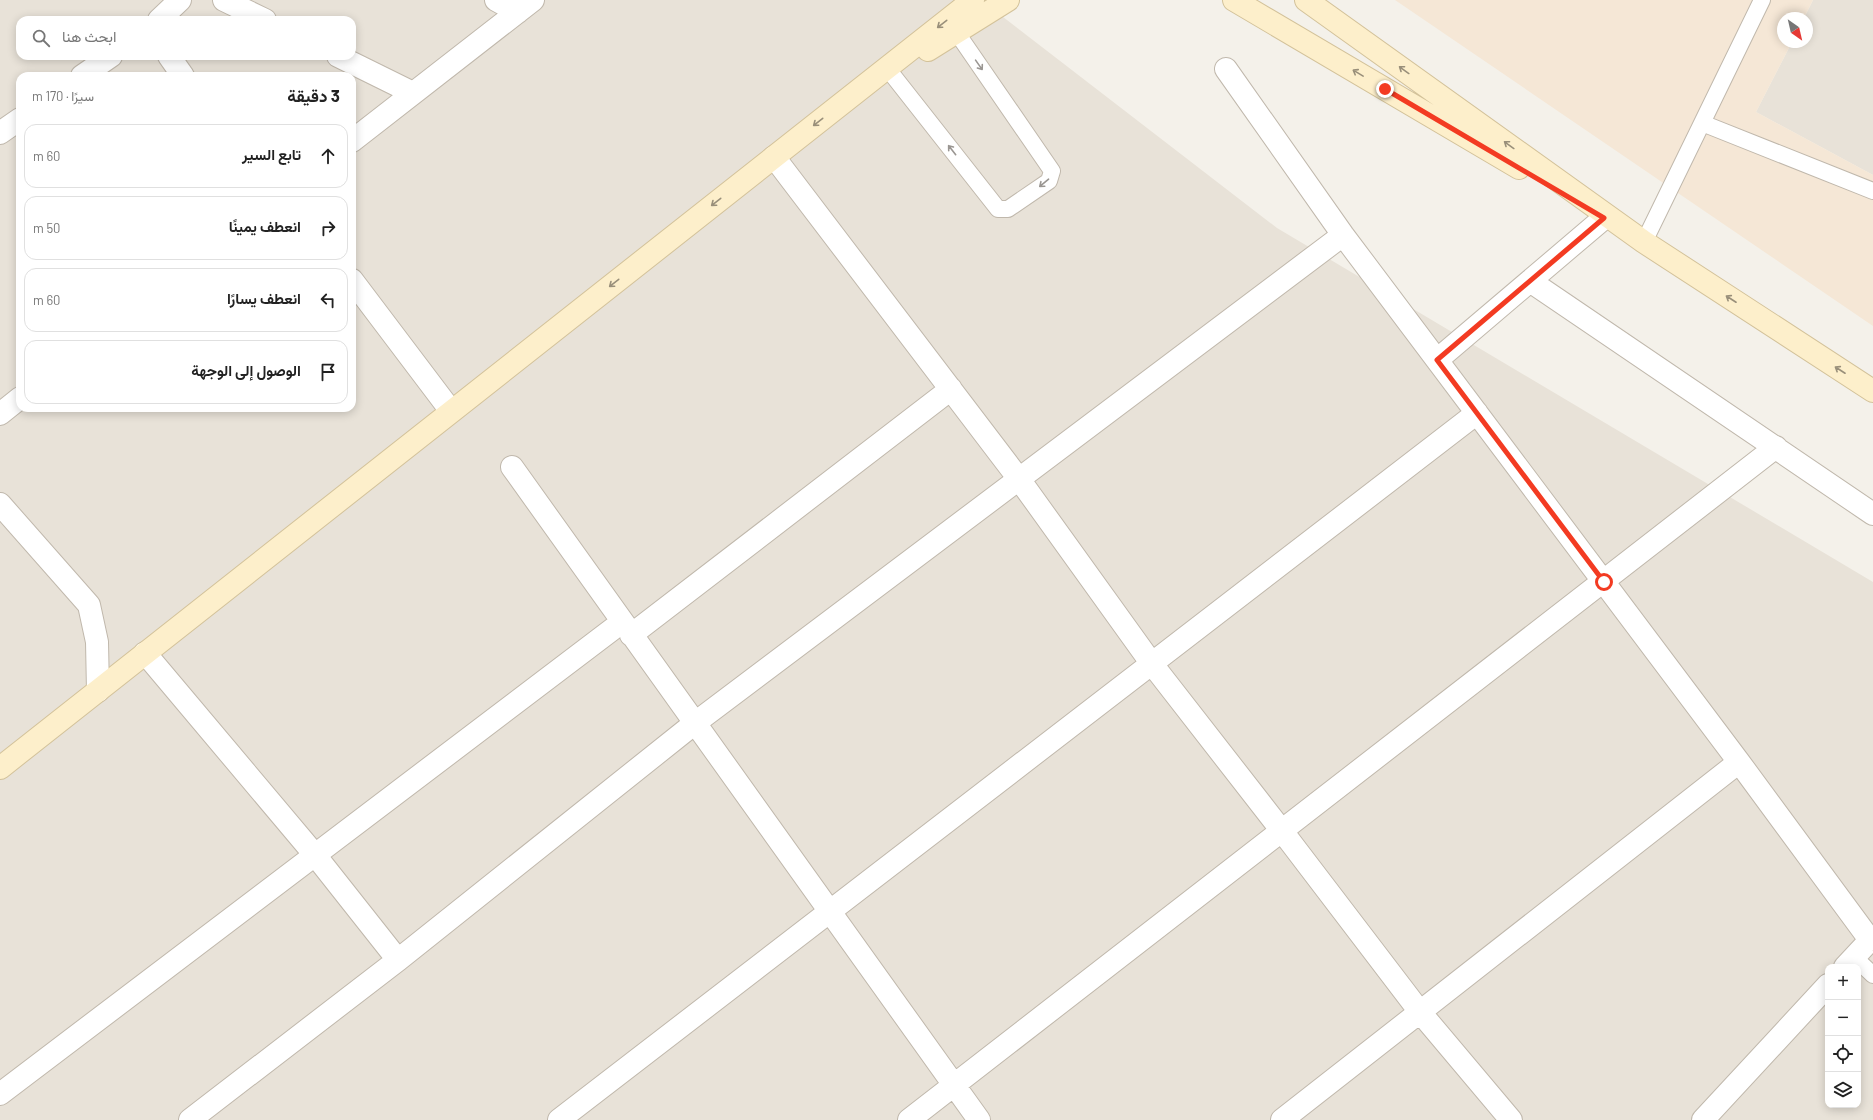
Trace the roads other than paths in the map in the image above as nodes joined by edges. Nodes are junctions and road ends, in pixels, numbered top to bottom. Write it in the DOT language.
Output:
graph roads {
  1 [pos="180,0"];
  2 [pos="224,0"];
  3 [pos="496,0"];
  4 [pos="973,0"];
  5 [pos="1008,0"];
  6 [pos="1234,0"];
  7 [pos="1306,0"];
  8 [pos="1762,0"];
  9 [pos="525,6"];
  10 [pos="163,16"];
  11 [pos="257,16"];
  12 [pos="956,33"];
  13 [pos="105,60"];
  14 [pos="172,60"];
  15 [pos="346,60"];
  16 [pos="1226,69"];
  17 [pos="88,72"];
  18 [pos="180,72"];
  19 [pos="891,73"];
  20 [pos="413,93"];
  21 [pos="837,107"];
  22 [pos="16,122"];
  23 [pos="1702,123"];
  24 [pos="0,133"];
  25 [pos="356,137"];
  26 [pos="774,157"];
  27 [pos="1873,191"];
  28 [pos="1604,218"];
  29 [pos="1343,235"];
  30 [pos="1644,242"];
  31 [pos="1530,281"];
  32 [pos="356,285"];
  33 [pos="1437,360"];
  34 [pos="951,390"];
  35 [pos="1873,391"];
  36 [pos="16,401"];
  37 [pos="451,411"];
  38 [pos="1477,413"];
  39 [pos="0,414"];
  40 [pos="1776,447"];
  41 [pos="512,467"];
  42 [pos="1019,479"];
  43 [pos="0,504"];
  44 [pos="1873,514"];
  45 [pos="1604,582"];
  46 [pos="627,629"];
  47 [pos="145,653"];
  48 [pos="1152,664"];
  49 [pos="98,691"];
  50 [pos="695,723"];
  51 [pos="1739,762"];
  52 [pos="0,768"];
  53 [pos="1282,831"];
  54 [pos="315,855"];
  55 [pos="830,913"];
  56 [pos="1872,939"];
  57 [pos="398,960"];
  58 [pos="1850,962"];
  59 [pos="1873,975"];
  60 [pos="1825,988"];
  61 [pos="1420,1012"];
  62 [pos="953,1086"];
  63 [pos="0,1094"];
  64 [pos="190,1120"];
  65 [pos="559,1120"];
  66 [pos="909,1120"];
  67 [pos="978,1120"];
  68 [pos="1282,1120"];
  69 [pos="1512,1120"];
  70 [pos="1703,1120"];
  1 -- 10 [label="street"];
  2 -- 11 [label="street"];
  3 -- 9 [label="street"];
  4 -- 21 [label="street, one-way"];
  5 -- 12 [label="street"];
  28 -- 6 [label="street, one-way"];
  30 -- 7 [label="street, one-way"];
  8 -- 23 [label="lane"];
  9 -- 20 [label="street"];
  12 -- 19 [label="street"];
  12 -- 19 [label="lane, one-way"];
  13 -- 17 [label="street"];
  14 -- 18 [label="street"];
  15 -- 20 [label="street"];
  16 -- 29 [label="street"];
  19 -- 21 [label="street"];
  20 -- 25 [label="street"];
  21 -- 26 [label="street, one-way"];
  22 -- 24 [label="street"];
  23 -- 27 [label="lane"];
  23 -- 30 [label="lane"];
  26 -- 34 [label="street"];
  26 -- 37 [label="street, one-way"];
  28 -- 30 [label="street"];
  28 -- 31 [label="street"];
  29 -- 33 [label="street"];
  29 -- 42 [label="street"];
  35 -- 30 [label="street, one-way"];
  31 -- 33 [label="street"];
  31 -- 40 [label="street"];
  32 -- 37 [label="street"];
  33 -- 38 [label="street"];
  34 -- 42 [label="street"];
  34 -- 46 [label="street"];
  36 -- 39 [label="street"];
  37 -- 47 [label="street"];
  38 -- 45 [label="street"];
  38 -- 48 [label="street"];
  40 -- 44 [label="street"];
  40 -- 45 [label="street"];
  41 -- 46 [label="street"];
  42 -- 48 [label="street"];
  42 -- 50 [label="street"];
  43 -- 49 [label="street"];
  45 -- 51 [label="street"];
  45 -- 53 [label="street"];
  46 -- 50 [label="street"];
  46 -- 54 [label="street"];
  47 -- 49 [label="street"];
  47 -- 54 [label="street"];
  48 -- 53 [label="street"];
  48 -- 55 [label="street"];
  49 -- 52 [label="street"];
  50 -- 55 [label="street"];
  50 -- 57 [label="street"];
  51 -- 56 [label="street"];
  51 -- 61 [label="street"];
  53 -- 61 [label="street"];
  53 -- 62 [label="street"];
  54 -- 57 [label="street"];
  54 -- 63 [label="street"];
  55 -- 62 [label="street"];
  55 -- 65 [label="street"];
  56 -- 58 [label="street"];
  57 -- 64 [label="street"];
  58 -- 59 [label="lane"];
  60 -- 70 [label="street"];
  61 -- 68 [label="street"];
  61 -- 69 [label="street"];
  62 -- 66 [label="street"];
  62 -- 67 [label="street"];
}
